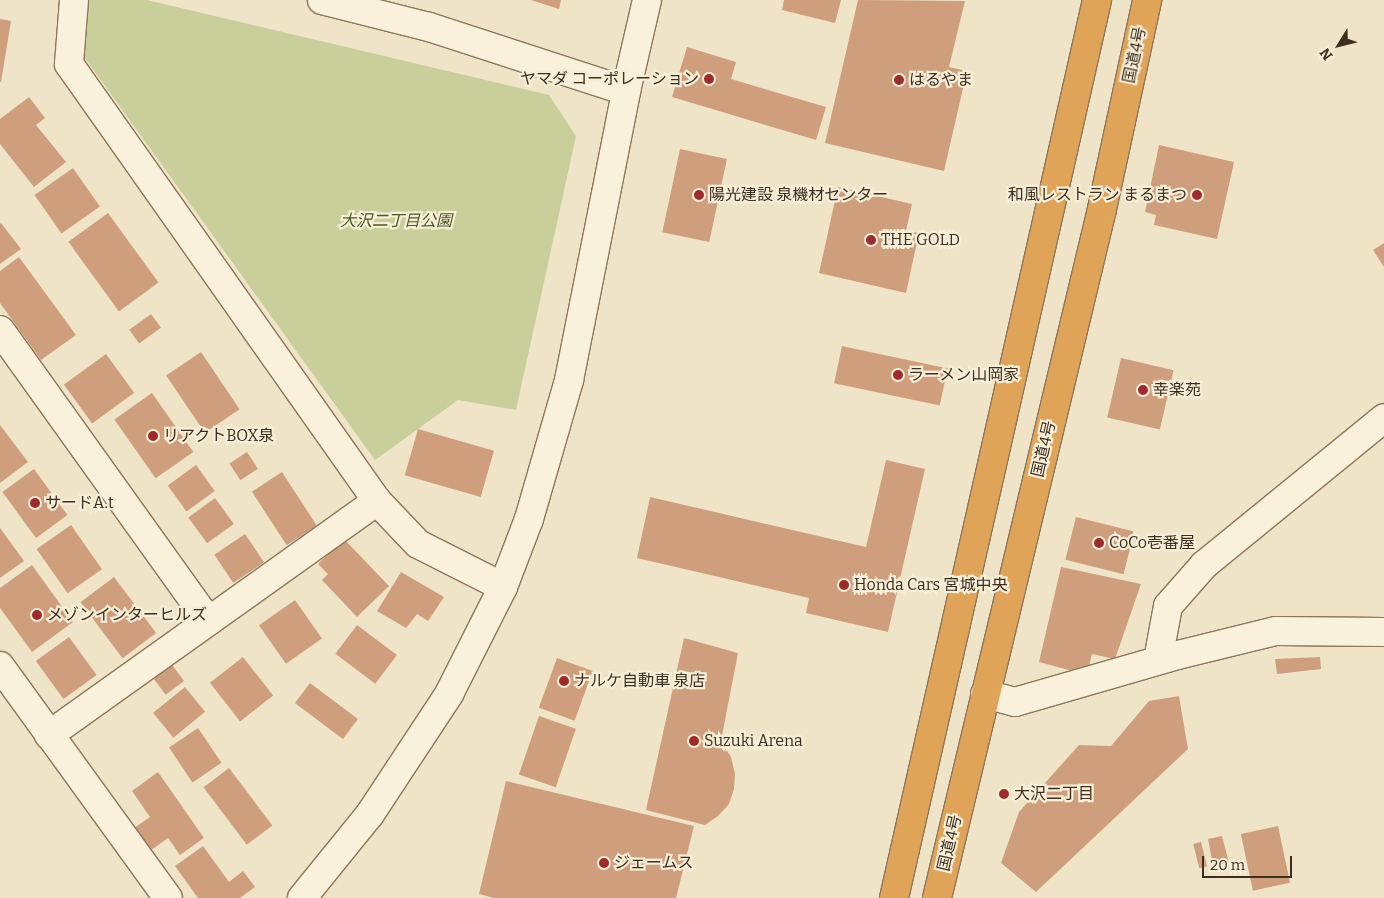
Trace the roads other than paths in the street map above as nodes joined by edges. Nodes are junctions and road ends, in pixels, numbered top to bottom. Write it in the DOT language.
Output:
graph roads {
  1 [pos="74,0"];
  2 [pos="322,0"];
  3 [pos="647,0"];
  4 [pos="1097,0"];
  5 [pos="1147,0"];
  6 [pos="626,91"];
  7 [pos="0,330"];
  8 [pos="1384,418"];
  9 [pos="377,501"];
  10 [pos="503,586"];
  11 [pos="208,621"];
  12 [pos="1384,632"];
  13 [pos="1158,660"];
  14 [pos="0,666"];
  15 [pos="985,694"];
  16 [pos="49,735"];
  17 [pos="168,898"];
  18 [pos="302,898"];
  19 [pos="894,898"];
  20 [pos="937,898"];
  1 -- 9 [label="street"];
  2 -- 6 [label="street"];
  3 -- 6 [label="street"];
  4 -- 19 [label="highway"];
  5 -- 15 [label="highway, 国道4号"];
  6 -- 10 [label="street"];
  7 -- 11 [label="street"];
  8 -- 13 [label="street"];
  9 -- 10 [label="street"];
  9 -- 11 [label="street"];
  10 -- 18 [label="street"];
  11 -- 16 [label="street"];
  12 -- 13 [label="street"];
  13 -- 15 [label="street"];
  14 -- 16 [label="street"];
  15 -- 20 [label="highway, 国道4号"];
  16 -- 17 [label="street"];
}
